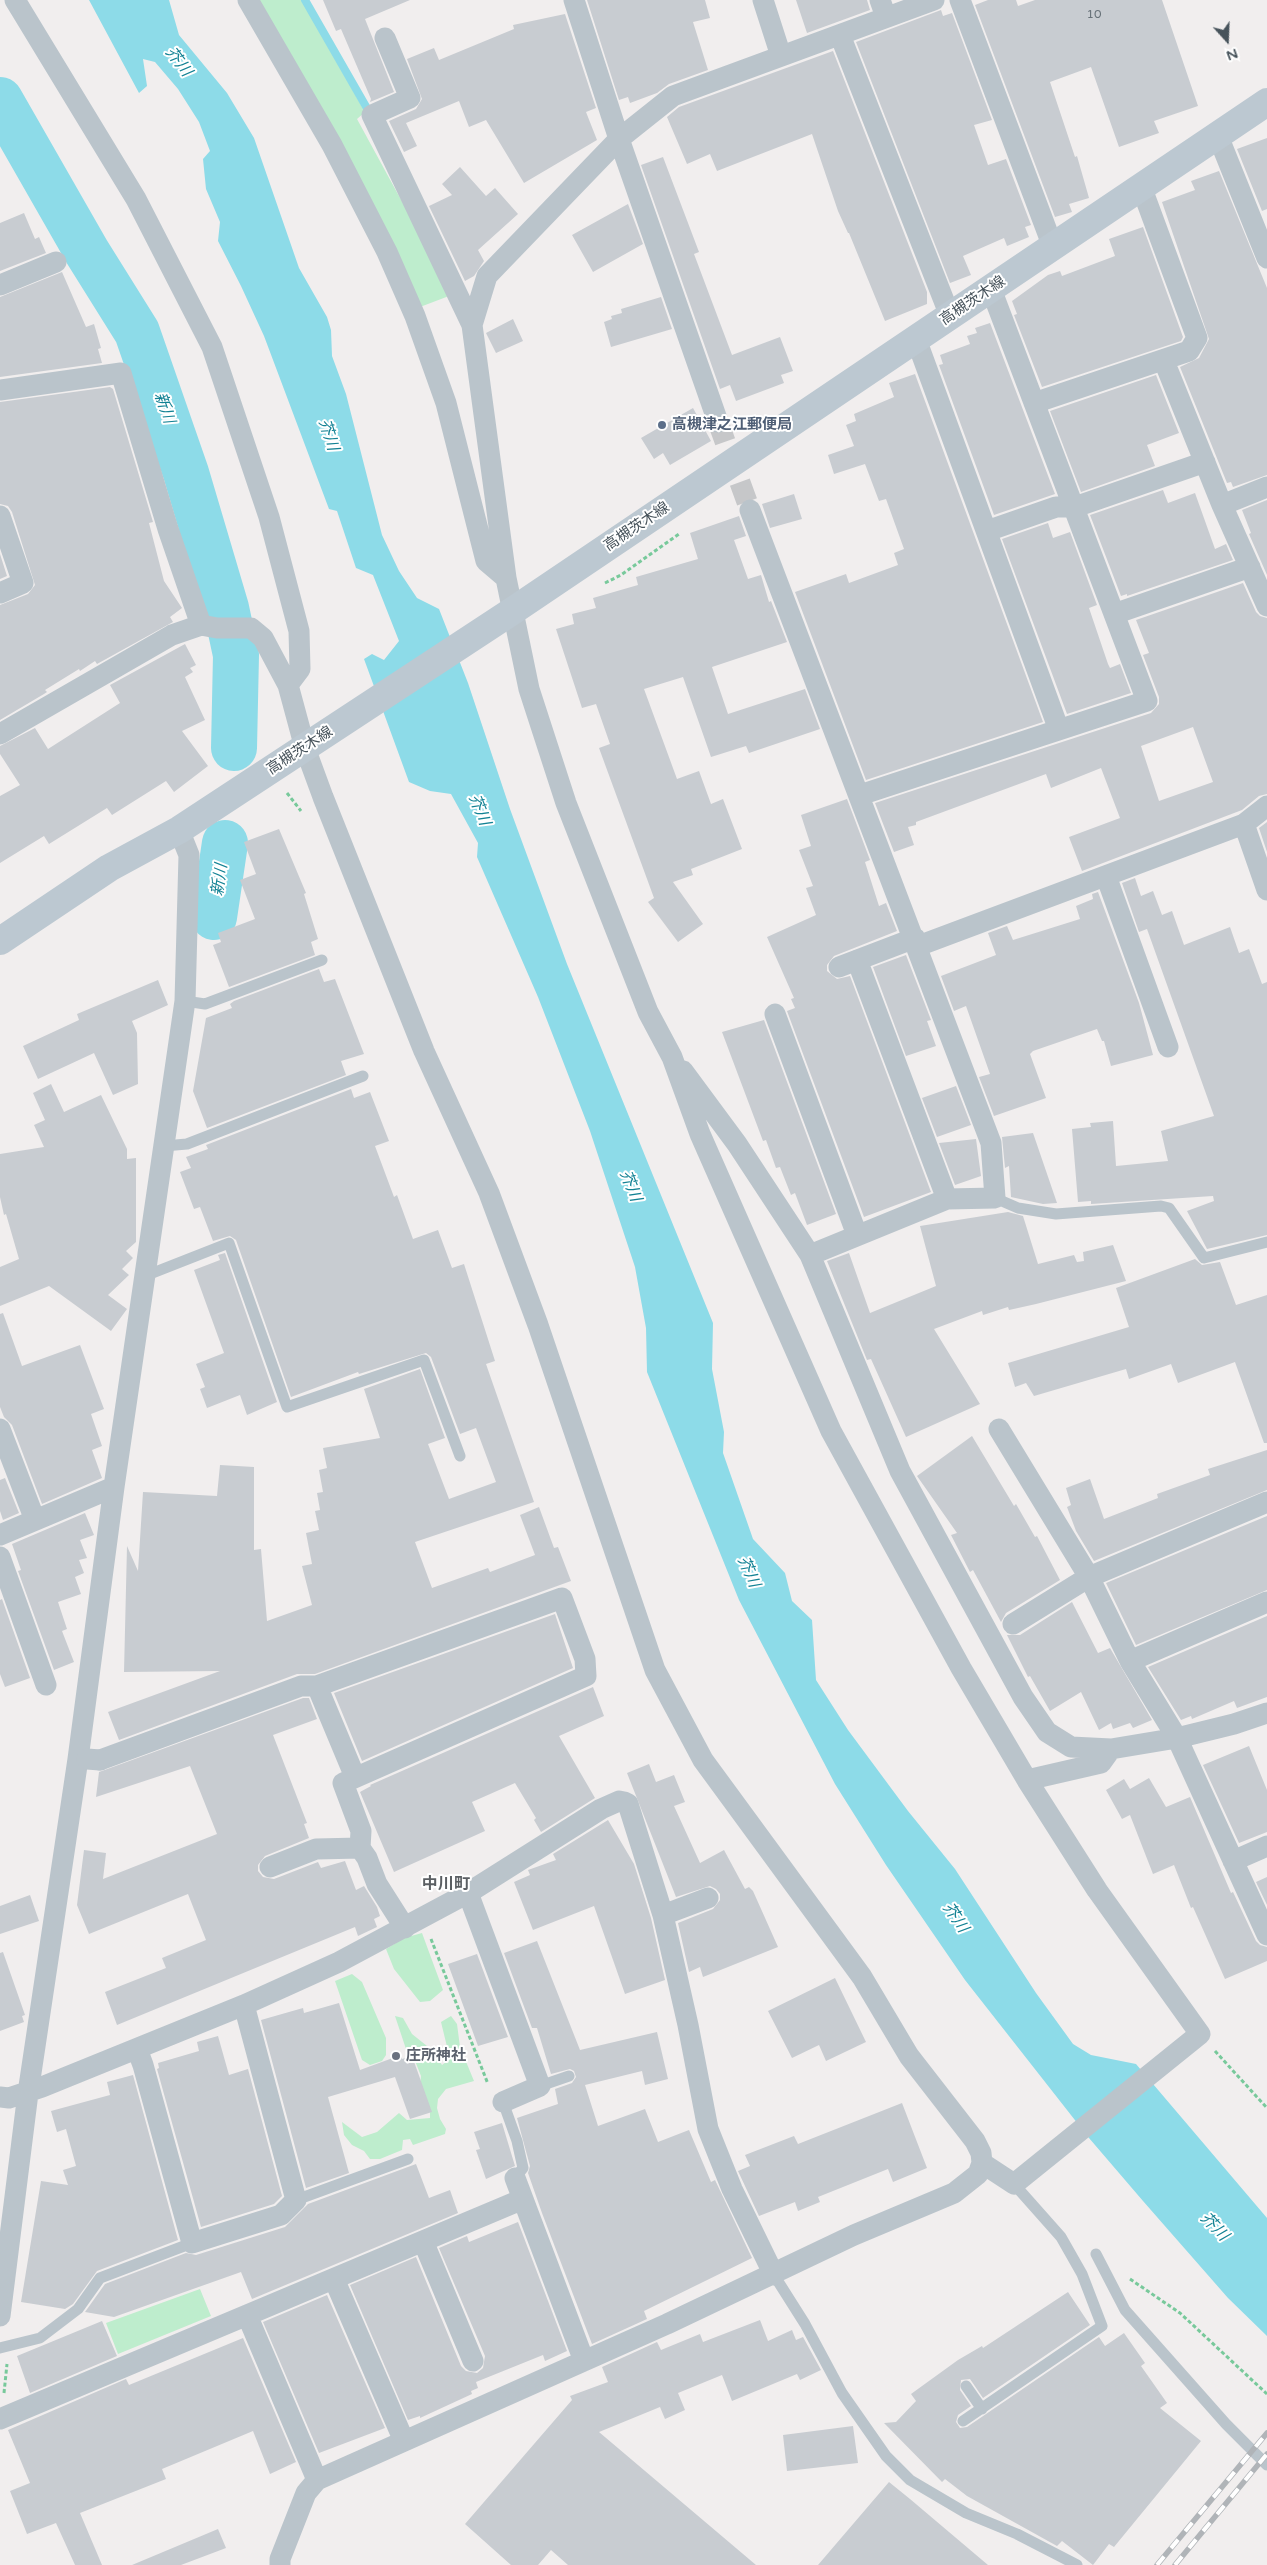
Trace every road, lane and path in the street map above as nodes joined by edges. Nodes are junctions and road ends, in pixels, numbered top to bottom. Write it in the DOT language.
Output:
graph roads {
  1 [pos="15,0"];
  2 [pos="248,0"];
  3 [pos="574,0"];
  4 [pos="763,0"];
  5 [pos="934,0"];
  6 [pos="960,0"];
  7 [pos="883,8"];
  8 [pos="840,35"];
  9 [pos="385,38"];
  10 [pos="781,56"];
  11 [pos="1267,102"];
  12 [pos="1218,136"];
  13 [pos="619,139"];
  14 [pos="1142,189"];
  15 [pos="1053,247"];
  16 [pos="1267,258"];
  17 [pos="56,262"];
  18 [pos="0,285"];
  19 [pos="991,289"];
  20 [pos="950,316"];
  21 [pos="472,325"];
  22 [pos="916,339"];
  23 [pos="1164,361"];
  24 [pos="0,390"];
  25 [pos="1034,403"];
  26 [pos="718,422"];
  27 [pos="1205,462"];
  28 [pos="1267,487"];
  29 [pos="1222,505"];
  30 [pos="1075,507"];
  31 [pos="750,510"];
  32 [pos="0,516"];
  33 [pos="987,531"];
  34 [pos="1250,567"];
  35 [pos="506,578"];
  36 [pos="0,593"];
  37 [pos="1267,606"];
  38 [pos="507,614"];
  39 [pos="1114,614"];
  40 [pos="201,625"];
  41 [pos="288,685"];
  42 [pos="1059,730"];
  43 [pos="0,734"];
  44 [pos="305,748"];
  45 [pos="860,795"];
  46 [pos="1267,806"];
  47 [pos="1244,824"];
  48 [pos="179,830"];
  49 [pos="1106,876"];
  50 [pos="1267,890"];
  51 [pos="0,941"];
  52 [pos="916,942"];
  53 [pos="322,960"];
  54 [pos="186,1001"];
  55 [pos="776,1014"];
  56 [pos="1168,1047"];
  57 [pos="672,1057"];
  58 [pos="363,1076"];
  59 [pos="164,1146"];
  60 [pos="995,1198"];
  61 [pos="947,1199"];
  62 [pos="857,1236"];
  63 [pos="1267,1242"];
  64 [pos="810,1255"];
  65 [pos="145,1276"];
  66 [pos="0,1429"];
  67 [pos="999,1429"];
  68 [pos="460,1456"];
  69 [pos="114,1487"];
  70 [pos="1267,1502"];
  71 [pos="35,1520"];
  72 [pos="0,1534"];
  73 [pos="0,1557"];
  74 [pos="1089,1577"];
  75 [pos="1267,1602"];
  76 [pos="1013,1624"];
  77 [pos="1130,1661"];
  78 [pos="46,1685"];
  79 [pos="317,1686"];
  80 [pos="1267,1713"];
  81 [pos="1177,1738"];
  82 [pos="1111,1749"];
  83 [pos="89,1759"];
  84 [pos="355,1777"];
  85 [pos="1028,1780"];
  86 [pos="1267,1846"];
  87 [pos="360,1848"];
  88 [pos="1233,1861"];
  89 [pos="270,1867"];
  90 [pos="468,1893"];
  91 [pos="708,1898"];
  92 [pos="662,1915"];
  93 [pos="423,1918"];
  94 [pos="405,1928"];
  95 [pos="1267,1936"];
  96 [pos="244,2005"];
  97 [pos="1196,2037"];
  98 [pos="137,2049"];
  99 [pos="570,2076"];
  100 [pos="540,2086"];
  101 [pos="28,2093"];
  102 [pos="0,2097"];
  103 [pos="503,2102"];
  104 [pos="1267,2108"];
  105 [pos="408,2159"];
  106 [pos="982,2163"];
  107 [pos="515,2178"];
  108 [pos="1021,2178"];
  109 [pos="296,2200"];
  110 [pos="523,2200"];
  111 [pos="5,2241"];
  112 [pos="424,2241"];
  113 [pos="192,2243"];
  114 [pos="1096,2254"];
  115 [pos="774,2274"];
  116 [pos="334,2279"];
  117 [pos="248,2315"];
  118 [pos="0,2316"];
  119 [pos="0,2348"];
  120 [pos="473,2361"];
  121 [pos="584,2361"];
  122 [pos="966,2386"];
  123 [pos="1267,2394"];
  124 [pos="982,2409"];
  125 [pos="0,2420"];
  126 [pos="963,2421"];
  127 [pos="404,2441"];
  128 [pos="1267,2465"];
  129 [pos="317,2480"];
  130 [pos="280,2565"];
  131 [pos="1077,2565"];
  1 -- 41 [label="street"];
  2 -- 35 [label="street"];
  3 -- 13 [label="street"];
  4 -- 10 [label="street"];
  5 -- 7 [label="street"];
  6 -- 15 [label="street"];
  7 -- 8 [label="street"];
  8 -- 10 [label="street"];
  8 -- 20 [label="street"];
  9 -- 21 [label="street"];
  10 -- 13 [label="street"];
  11 -- 12 [label="main road, 高槻茨木線"];
  12 -- 14 [label="main road, 高槻茨木線"];
  12 -- 16 [label="street"];
  13 -- 21 [label="street"];
  13 -- 26 [label="street"];
  14 -- 15 [label="main road, 高槻茨木線"];
  14 -- 23 [label="street"];
  15 -- 19 [label="main road, 高槻茨木線"];
  17 -- 18 [label="street"];
  19 -- 20 [label="main road, 高槻茨木線"];
  19 -- 25 [label="street"];
  20 -- 22 [label="main road, 高槻茨木線"];
  21 -- 35 [label="street"];
  22 -- 33 [label="street"];
  22 -- 38 [label="main road, 高槻茨木線"];
  23 -- 25 [label="street"];
  23 -- 27 [label="street"];
  24 -- 40 [label="street"];
  25 -- 30 [label="street"];
  27 -- 29 [label="street"];
  27 -- 30 [label="street"];
  28 -- 29 [label="street"];
  29 -- 34 [label="street"];
  30 -- 33 [label="street"];
  30 -- 39 [label="street"];
  31 -- 45 [label="street"];
  32 -- 36 [label="street"];
  33 -- 42 [label="street"];
  34 -- 37 [label="street"];
  34 -- 39 [label="street"];
  35 -- 38 [label="street"];
  38 -- 44 [label="main road, 高槻茨木線"];
  38 -- 57 [label="street"];
  39 -- 42 [label="street"];
  40 -- 41 [label="street"];
  40 -- 43 [label="street"];
  41 -- 44 [label="street"];
  42 -- 45 [label="street"];
  44 -- 48 [label="main road, 高槻茨木線"];
  44 -- 106 [label="street"];
  45 -- 52 [label="street"];
  46 -- 47 [label="street"];
  47 -- 49 [label="street"];
  47 -- 50 [label="street"];
  48 -- 51 [label="main road, 高槻茨木線"];
  48 -- 54 [label="street"];
  49 -- 52 [label="street"];
  49 -- 56 [label="street"];
  52 -- 60 [label="street"];
  52 -- 61 [label="street"];
  53 -- 54 [label="lane"];
  54 -- 59 [label="street"];
  55 -- 62 [label="street"];
  57 -- 64 [label="street"];
  57 -- 85 [label="street"];
  58 -- 59 [label="lane"];
  59 -- 65 [label="street"];
  60 -- 61 [label="street"];
  60 -- 63 [label="lane"];
  61 -- 62 [label="street"];
  62 -- 64 [label="street"];
  64 -- 82 [label="street"];
  65 -- 68 [label="lane"];
  65 -- 69 [label="street"];
  66 -- 71 [label="street"];
  67 -- 74 [label="street"];
  69 -- 71 [label="street"];
  69 -- 83 [label="street"];
  70 -- 74 [label="street"];
  71 -- 72 [label="street"];
  73 -- 78 [label="street"];
  74 -- 76 [label="street"];
  74 -- 77 [label="street"];
  75 -- 77 [label="street"];
  77 -- 81 [label="street"];
  79 -- 83 [label="street"];
  79 -- 84 [label="street"];
  79 -- 84 [label="street"];
  80 -- 81 [label="street"];
  81 -- 82 [label="street"];
  81 -- 88 [label="street"];
  82 -- 85 [label="street"];
  83 -- 101 [label="street"];
  84 -- 87 [label="street"];
  85 -- 97 [label="street"];
  86 -- 88 [label="street"];
  87 -- 89 [label="street"];
  87 -- 94 [label="street"];
  88 -- 95 [label="street"];
  90 -- 92 [label="street"];
  90 -- 93 [label="street"];
  90 -- 100 [label="street"];
  91 -- 92 [label="street"];
  92 -- 115 [label="street"];
  93 -- 94 [label="street"];
  93 -- 103 [label="path"];
  94 -- 96 [label="street"];
  96 -- 98 [label="street"];
  96 -- 109 [label="street"];
  97 -- 104 [label="path"];
  97 -- 108 [label="street"];
  98 -- 101 [label="street"];
  98 -- 113 [label="street"];
  99 -- 100 [label="lane"];
  100 -- 103 [label="street"];
  101 -- 102 [label="street"];
  101 -- 111 [label="street"];
  103 -- 107 [label="lane"];
  105 -- 109 [label="lane"];
  106 -- 108 [label="street"];
  106 -- 115 [label="street"];
  107 -- 110 [label="street"];
  108 -- 124 [label="lane"];
  109 -- 113 [label="street"];
  110 -- 112 [label="street"];
  110 -- 121 [label="street"];
  111 -- 118 [label="street"];
  112 -- 116 [label="street"];
  112 -- 120 [label="street"];
  113 -- 119 [label="lane"];
  114 -- 123 [label="path"];
  114 -- 128 [label="lane"];
  115 -- 121 [label="street"];
  115 -- 131 [label="lane"];
  116 -- 117 [label="street"];
  116 -- 127 [label="street"];
  117 -- 125 [label="street"];
  117 -- 129 [label="street"];
  121 -- 127 [label="street"];
  122 -- 124 [label="lane"];
  124 -- 126 [label="lane"];
  127 -- 129 [label="street"];
  129 -- 130 [label="street"];
}
